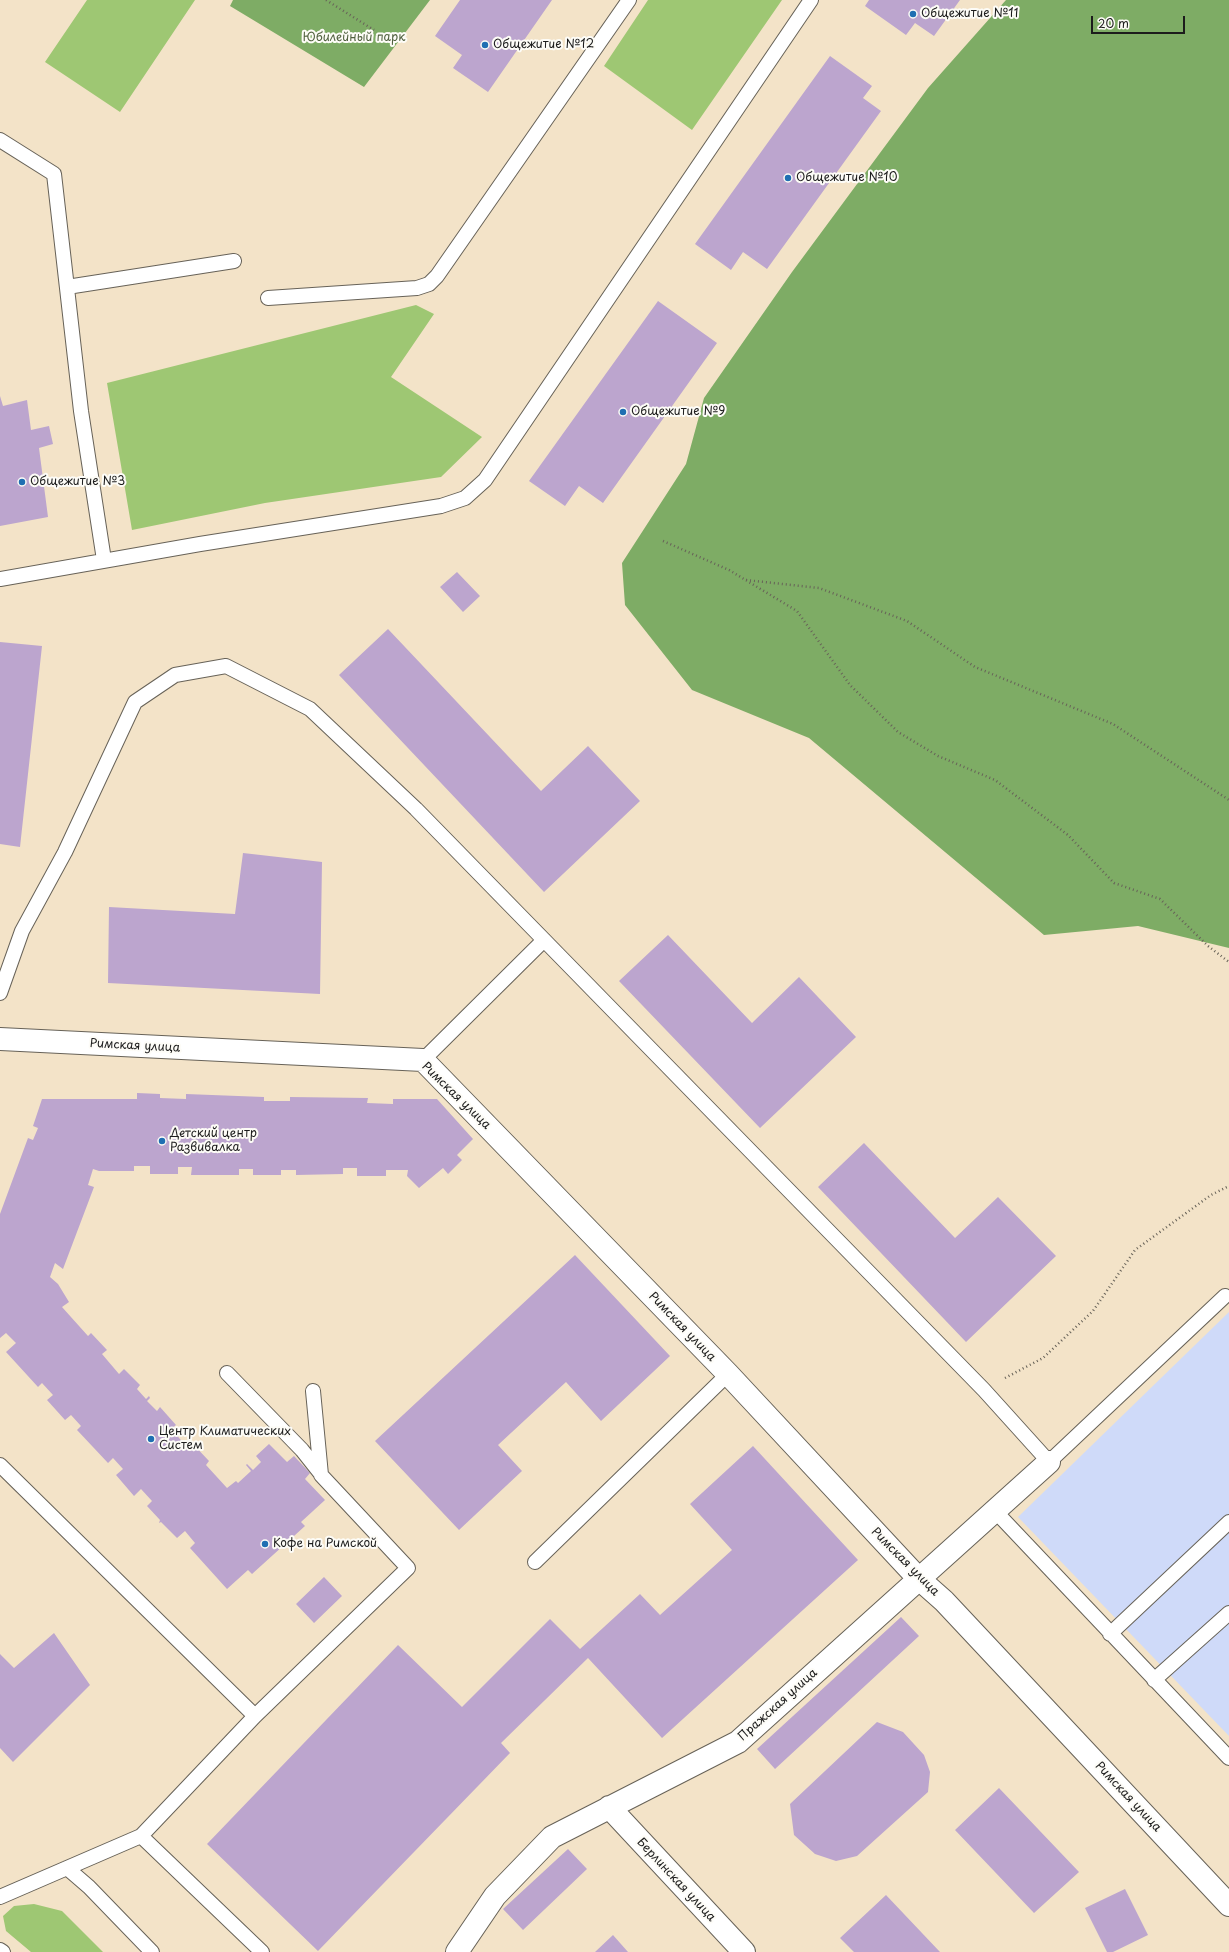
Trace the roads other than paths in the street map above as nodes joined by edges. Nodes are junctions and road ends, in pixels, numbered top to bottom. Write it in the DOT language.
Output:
graph roads {
  1 [pos="628,0"];
  2 [pos="811,0"];
  3 [pos="0,140"];
  4 [pos="234,262"];
  5 [pos="67,287"];
  6 [pos="268,298"];
  7 [pos="104,560"];
  8 [pos="0,579"];
  9 [pos="544,940"];
  10 [pos="0,993"];
  11 [pos="0,1039"];
  12 [pos="424,1060"];
  13 [pos="1225,1296"];
  14 [pos="227,1373"];
  15 [pos="728,1374"];
  16 [pos="313,1391"];
  17 [pos="1049,1462"];
  18 [pos="0,1465"];
  19 [pos="321,1475"];
  20 [pos="995,1511"];
  21 [pos="1229,1522"];
  22 [pos="535,1562"];
  23 [pos="918,1578"];
  24 [pos="1229,1613"];
  25 [pos="1110,1634"];
  26 [pos="1154,1680"];
  27 [pos="255,1716"];
  28 [pos="1229,1758"];
  29 [pos="609,1807"];
  30 [pos="140,1836"];
  31 [pos="67,1868"];
  32 [pos="0,1897"];
  33 [pos="1229,1905"];
  34 [pos="0,1950"];
  35 [pos="2,1952"];
  36 [pos="152,1952"];
  37 [pos="262,1952"];
  38 [pos="457,1952"];
  39 [pos="744,1952"];
  1 -- 6 [label="lane"];
  2 -- 7 [label="lane"];
  3 -- 5 [label="lane"];
  4 -- 5 [label="lane"];
  5 -- 7 [label="lane"];
  7 -- 8 [label="lane"];
  9 -- 10 [label="lane"];
  9 -- 12 [label="lane"];
  9 -- 17 [label="lane"];
  11 -- 12 [label="street, Римская улица"];
  12 -- 15 [label="street, Римская улица"];
  13 -- 17 [label="lane"];
  14 -- 19 [label="lane"];
  15 -- 22 [label="lane"];
  15 -- 23 [label="street, Римская улица"];
  16 -- 19 [label="lane"];
  17 -- 20 [label="street, Пражская улица"];
  18 -- 27 [label="lane"];
  19 -- 27 [label="lane"];
  20 -- 23 [label="street, Пражская улица"];
  20 -- 25 [label="lane"];
  21 -- 25 [label="lane"];
  23 -- 29 [label="street, Пражская улица"];
  23 -- 33 [label="street, Римская улица"];
  24 -- 26 [label="lane"];
  25 -- 26 [label="lane"];
  26 -- 28 [label="lane"];
  27 -- 30 [label="lane"];
  29 -- 38 [label="street, Пражская улица"];
  29 -- 39 [label="street, Берлинская улица"];
  30 -- 31 [label="lane"];
  30 -- 37 [label="lane"];
  31 -- 32 [label="lane"];
  31 -- 36 [label="lane"];
  34 -- 35 [label="lane"];
}
